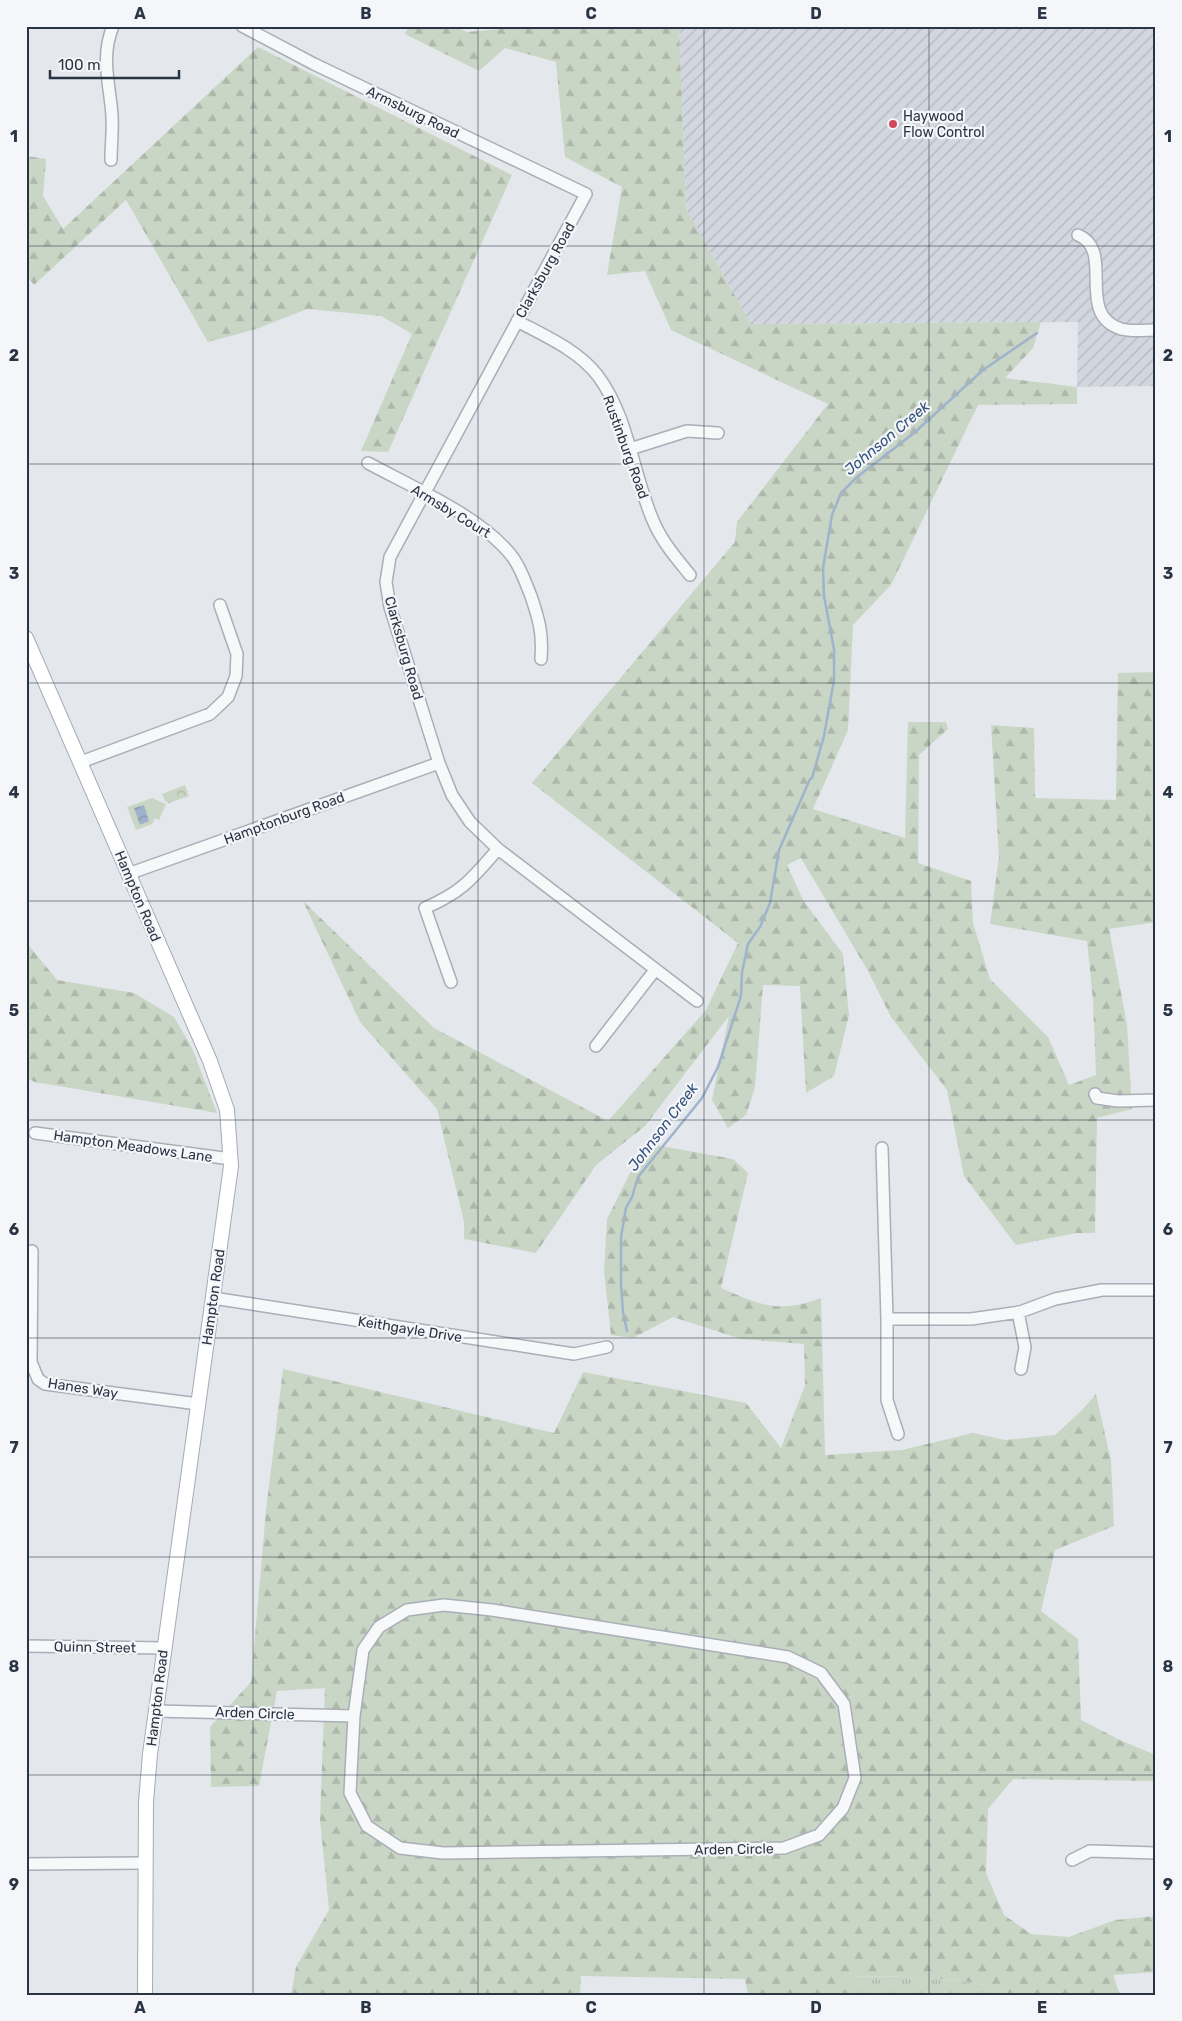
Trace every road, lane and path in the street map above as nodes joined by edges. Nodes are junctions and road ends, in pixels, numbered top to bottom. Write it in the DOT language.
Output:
graph roads {
  1 [pos="114,26"];
  2 [pos="242,26"];
  3 [pos="111,160"];
  4 [pos="586,194"];
  5 [pos="1078,235"];
  6 [pos="517,321"];
  7 [pos="1156,330"];
  8 [pos="718,433"];
  9 [pos="630,449"];
  10 [pos="368,463"];
  11 [pos="424,494"];
  12 [pos="690,575"];
  13 [pos="220,605"];
  14 [pos="26,638"];
  15 [pos="541,659"];
  16 [pos="80,762"];
  17 [pos="439,762"];
  18 [pos="498,849"];
  19 [pos="128,874"];
  20 [pos="655,970"];
  21 [pos="452,982"];
  22 [pos="697,1001"];
  23 [pos="596,1046"];
  24 [pos="1095,1094"];
  25 [pos="1156,1100"];
  26 [pos="35,1133"];
  27 [pos="882,1148"];
  28 [pos="231,1159"];
  29 [pos="32,1251"];
  30 [pos="1156,1290"];
  31 [pos="213,1298"];
  32 [pos="1018,1312"];
  33 [pos="887,1319"];
  34 [pos="608,1347"];
  35 [pos="1021,1369"];
  36 [pos="198,1404"];
  37 [pos="898,1434"];
  38 [pos="26,1646"];
  39 [pos="164,1648"];
  40 [pos="156,1711"];
  41 [pos="354,1716"];
  42 [pos="1156,1854"];
  43 [pos="1072,1860"];
  44 [pos="145,1863"];
  45 [pos="26,1864"];
  46 [pos="145,1995"];
  1 -- 3 [label="street"];
  2 -- 4 [label="street, Armsburg Road"];
  4 -- 6 [label="street, Clarksburg Road"];
  5 -- 7 [label="street"];
  6 -- 9 [label="street, Rustinburg Road"];
  6 -- 11 [label="street, Clarksburg Road"];
  8 -- 9 [label="street"];
  9 -- 12 [label="street, Rustinburg Road"];
  10 -- 11 [label="street, Armsby Court"];
  11 -- 15 [label="street, Armsby Court"];
  11 -- 17 [label="street, Clarksburg Road"];
  13 -- 16 [label="street"];
  14 -- 16 [label="main road, Hampton Road"];
  16 -- 19 [label="main road, Hampton Road"];
  17 -- 18 [label="street, Clarksburg Road"];
  17 -- 19 [label="street, Hamptonburg Road"];
  18 -- 20 [label="street, Clarksburg Road"];
  18 -- 21 [label="street"];
  19 -- 28 [label="main road, Hampton Road"];
  20 -- 22 [label="street, Clarksburg Road"];
  20 -- 23 [label="street"];
  24 -- 25 [label="street"];
  26 -- 28 [label="street, Hampton Meadows Lane"];
  27 -- 33 [label="street"];
  28 -- 31 [label="main road, Hampton Road"];
  29 -- 36 [label="street, Hanes Way"];
  30 -- 32 [label="street"];
  31 -- 34 [label="street, Keithgayle Drive"];
  31 -- 36 [label="main road, Hampton Road"];
  32 -- 33 [label="street"];
  32 -- 35 [label="street"];
  33 -- 37 [label="street"];
  36 -- 39 [label="main road, Hampton Road"];
  38 -- 39 [label="street, Quinn Street"];
  39 -- 40 [label="main road, Hampton Road"];
  40 -- 41 [label="street, Arden Circle"];
  40 -- 44 [label="main road, Hampton Road"];
  41 -- 41 [label="street, Arden Circle"];
  42 -- 43 [label="street"];
  44 -- 45 [label="street"];
  44 -- 46 [label="main road, Hampton Road"];
}
